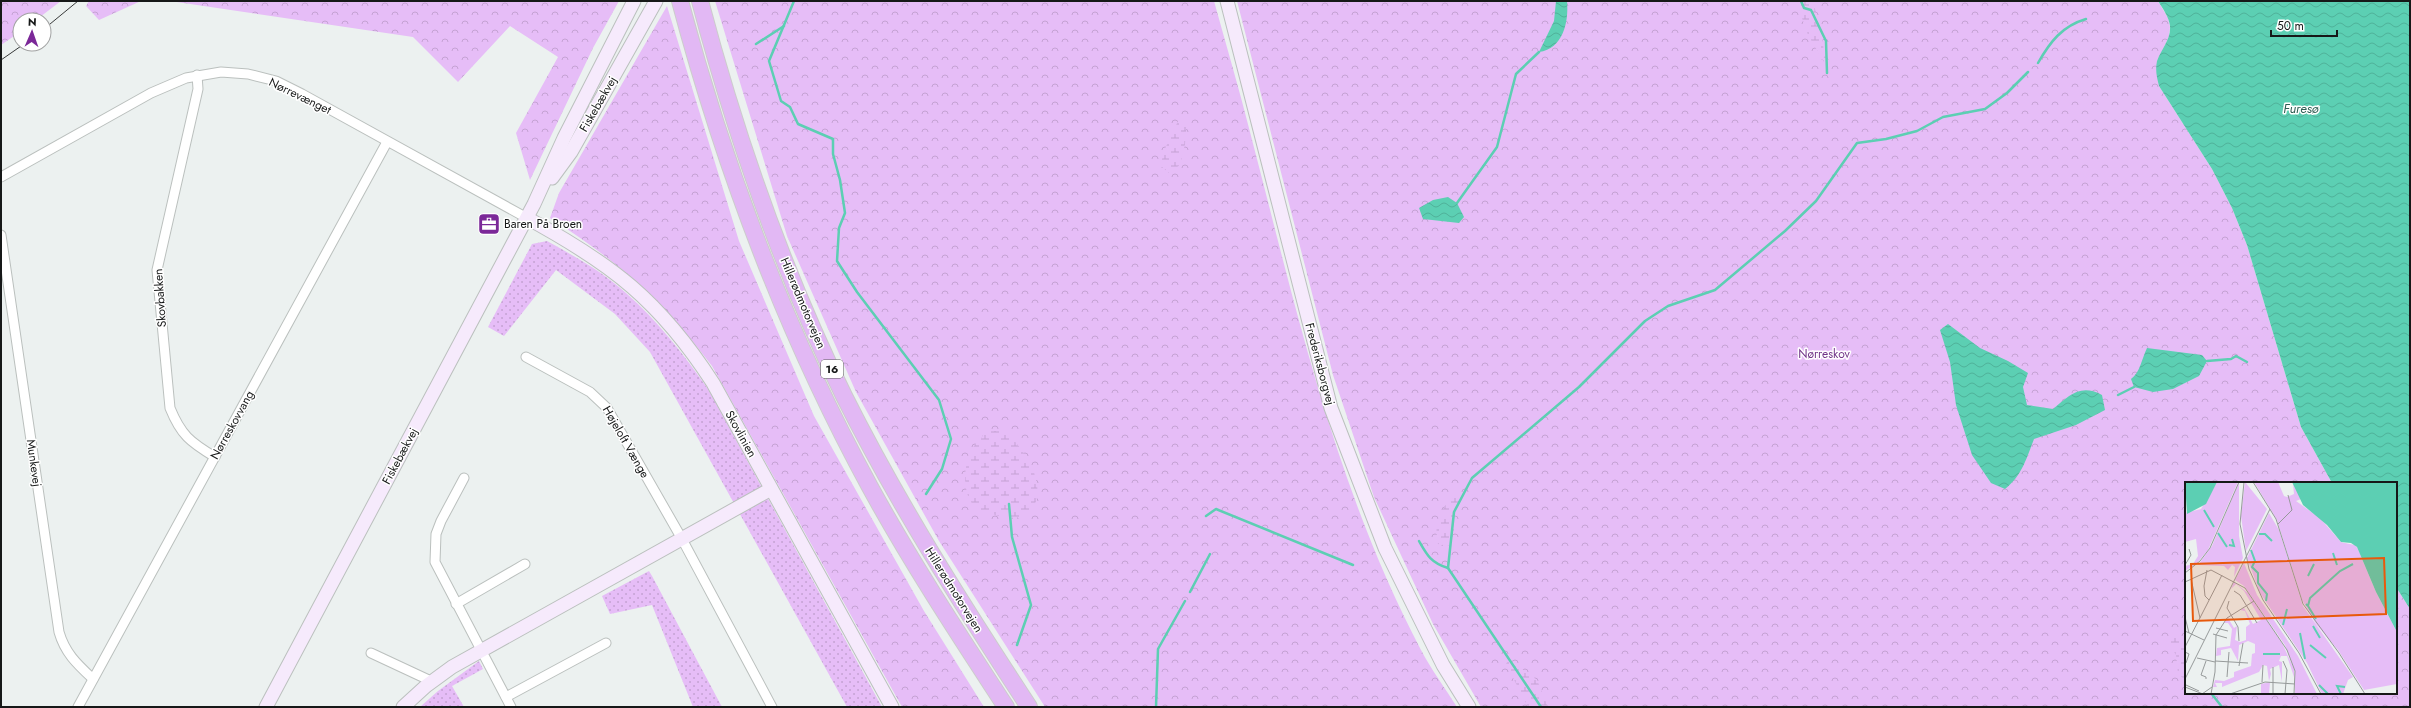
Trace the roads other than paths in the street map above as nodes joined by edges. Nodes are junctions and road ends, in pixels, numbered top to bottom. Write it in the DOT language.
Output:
graph roads {
  1 [pos="634,1"];
  2 [pos="656,1"];
  3 [pos="680,1"];
  4 [pos="700,1"];
  5 [pos="1227,1"];
  6 [pos="197,75"];
  7 [pos="387,142"];
  8 [pos="1,177"];
  9 [pos="534,204"];
  10 [pos="527,218"];
  11 [pos="1,235"];
  12 [pos="526,357"];
  13 [pos="215,457"];
  14 [pos="464,478"];
  15 [pos="771,489"];
  16 [pos="682,539"];
  17 [pos="525,564"];
  18 [pos="456,604"];
  19 [pos="606,643"];
  20 [pos="481,649"];
  21 [pos="371,652"];
  22 [pos="93,679"];
  23 [pos="431,682"];
  24 [pos="506,697"];
  25 [pos="78,707"];
  26 [pos="266,707"];
  27 [pos="403,707"];
  28 [pos="511,707"];
  29 [pos="772,707"];
  30 [pos="892,707"];
  31 [pos="1006,707"];
  32 [pos="1029,707"];
  33 [pos="1469,707"];
  1 -- 9 [label="street, Fiskebækvej"];
  2 -- 9 [label="street, Fiskebækvej"];
  3 -- 31 [label="highway, Hillerødmotorvejen / 16"];
  4 -- 32 [label="highway, Hillerødmotorvejen / 16"];
  5 -- 33 [label="street, Frederiksborgvej"];
  6 -- 7 [label="street, Nørrevænget"];
  6 -- 8 [label="street, Nørrevænget"];
  6 -- 13 [label="street, Skovbakken"];
  7 -- 10 [label="street, Nørrevænget"];
  7 -- 13 [label="street, Nørreskovvang"];
  9 -- 10 [label="street, Fiskebækvej"];
  10 -- 15 [label="street, Skovlinien"];
  10 -- 26 [label="street, Fiskebækvej"];
  11 -- 22 [label="street, Munkevej"];
  12 -- 16 [label="street, Højeloft Vænge"];
  13 -- 22 [label="street, Nørreskovvang"];
  14 -- 18 [label="street"];
  15 -- 16 [label="street"];
  15 -- 30 [label="street, Skovlinien"];
  16 -- 20 [label="street"];
  16 -- 29 [label="street, Højeloft Vænge"];
  17 -- 18 [label="street"];
  18 -- 20 [label="street"];
  19 -- 24 [label="street"];
  20 -- 23 [label="street"];
  20 -- 24 [label="street"];
  21 -- 23 [label="street"];
  22 -- 25 [label="street, Nørreskovvang"];
  23 -- 27 [label="street"];
  24 -- 28 [label="street"];
}
